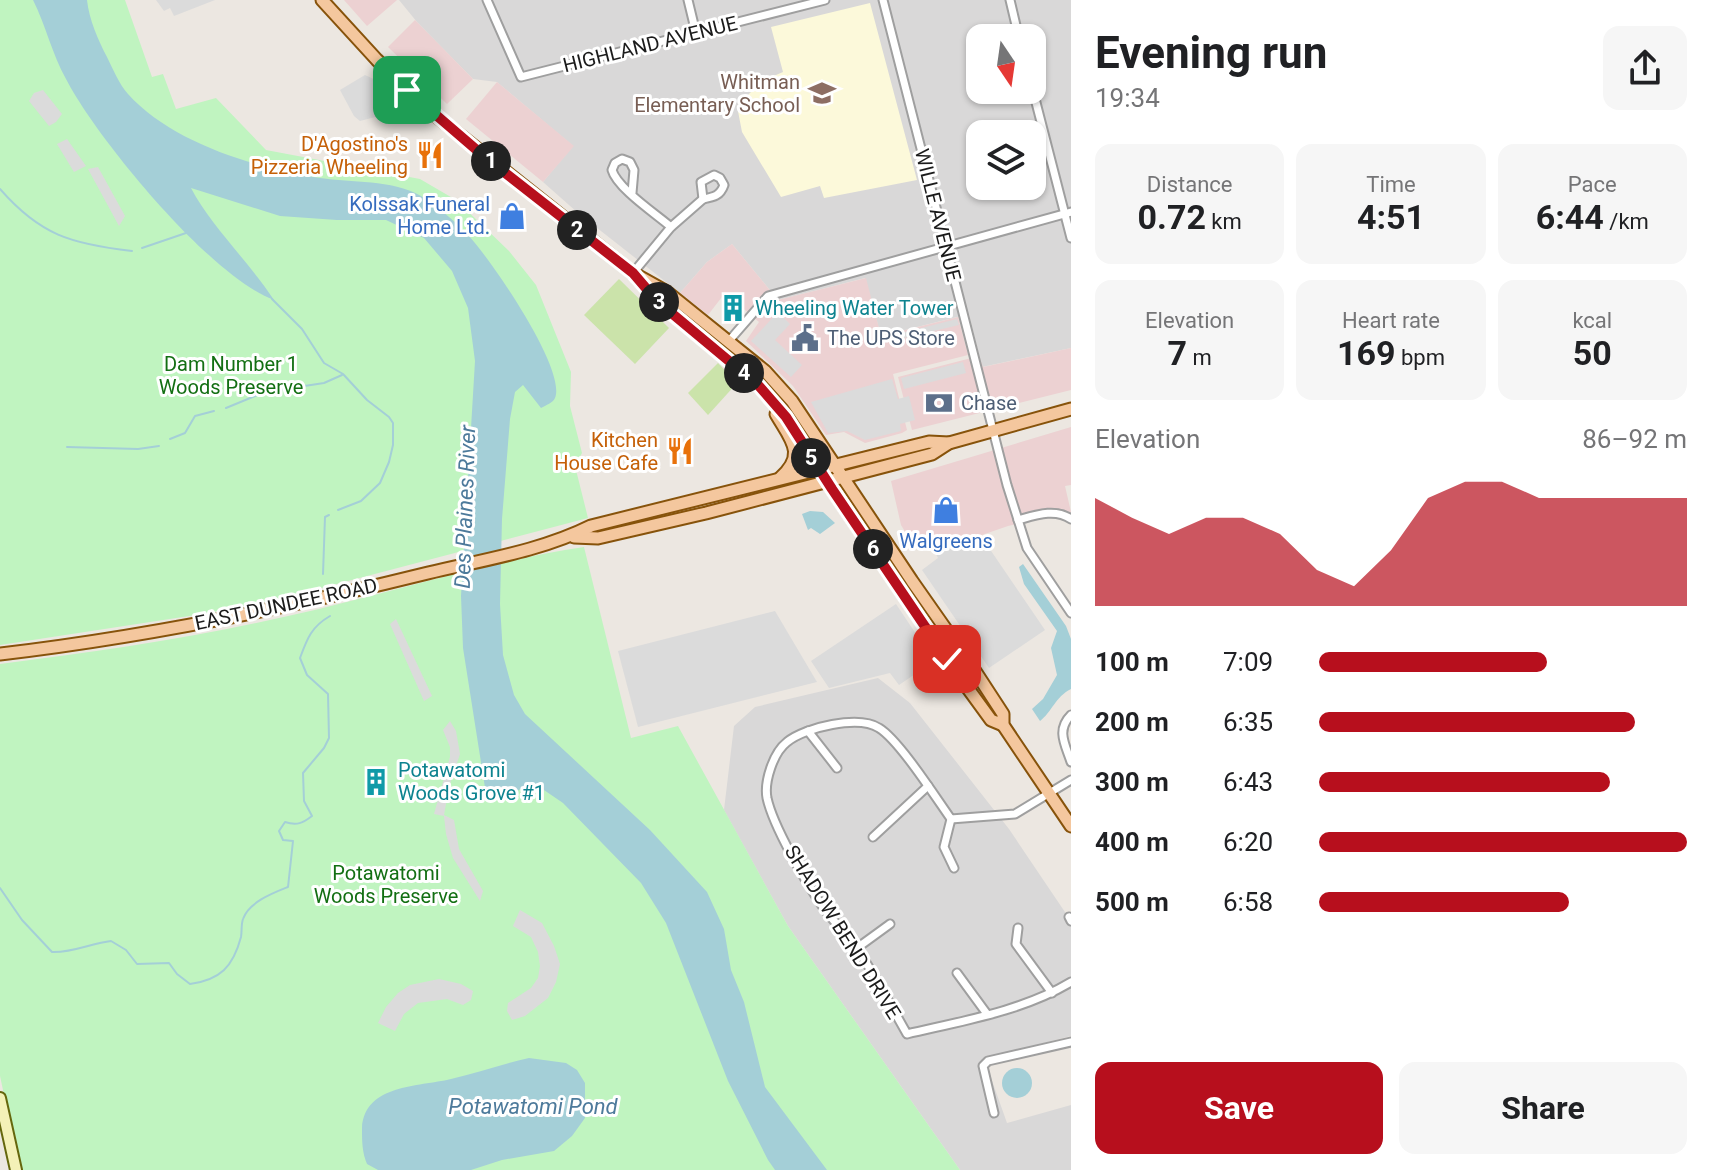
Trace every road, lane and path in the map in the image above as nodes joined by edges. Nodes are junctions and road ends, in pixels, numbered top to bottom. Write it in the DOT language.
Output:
graph roads {
  1 [pos="322,0"];
  2 [pos="487,0"];
  3 [pos="688,0"];
  4 [pos="825,0"];
  5 [pos="883,0"];
  6 [pos="1010,0"];
  7 [pos="1016,24"];
  8 [pos="696,33"];
  9 [pos="1037,104"];
  10 [pos="632,193"];
  11 [pos="703,199"];
  12 [pos="1068,213"];
  13 [pos="671,227"];
  14 [pos="1071,238"];
  15 [pos="946,247"];
  16 [pos="633,273"];
  17 [pos="728,342"];
  18 [pos="759,386"];
  19 [pos="1071,409"];
  20 [pos="993,430"];
  21 [pos="949,443"];
  22 [pos="836,465"];
  23 [pos="818,469"];
  24 [pos="844,477"];
  25 [pos="779,478"];
  26 [pos="827,481"];
  27 [pos="1071,519"];
  28 [pos="1018,520"];
  29 [pos="569,537"];
  30 [pos="1071,613"];
  31 [pos="0,654"];
  32 [pos="1071,715"];
  33 [pos="1003,725"];
  34 [pos="808,731"];
  35 [pos="1071,762"];
  36 [pos="837,768"];
  37 [pos="1071,780"];
  38 [pos="928,786"];
  39 [pos="1049,793"];
  40 [pos="951,819"];
  41 [pos="1071,826"];
  42 [pos="873,837"];
  43 [pos="954,868"];
  44 [pos="890,924"];
  45 [pos="1018,928"];
  46 [pos="857,948"];
  47 [pos="957,973"];
  48 [pos="1071,982"];
  49 [pos="1052,993"];
  50 [pos="987,1014"];
  51 [pos="1071,1042"];
  52 [pos="0,1098"];
  53 [pos="994,1113"];
  54 [pos="16,1170"];
  1 -- 16 [label="main road"];
  2 -- 8 [label="street, HIGHLAND AVENUE"];
  3 -- 8 [label="street"];
  4 -- 8 [label="street, HIGHLAND AVENUE"];
  5 -- 15 [label="street, WILLE AVENUE"];
  6 -- 7 [label="street"];
  9 -- 12 [label="street"];
  10 -- 10 [label="street"];
  10 -- 13 [label="street"];
  11 -- 13 [label="street"];
  12 -- 14 [label="street"];
  12 -- 15 [label="street"];
  13 -- 16 [label="street"];
  15 -- 17 [label="street"];
  15 -- 20 [label="street, WILLE AVENUE"];
  16 -- 17 [label="main road"];
  16 -- 18 [label="main road"];
  17 -- 22 [label="main road"];
  18 -- 23 [label="main road"];
  18 -- 25 [label="main road"];
  19 -- 20 [label="main road, EAST DUNDEE ROAD"];
  20 -- 21 [label="main road, EAST DUNDEE ROAD"];
  20 -- 28 [label="street, WILLE AVENUE"];
  21 -- 22 [label="main road, EAST DUNDEE ROAD"];
  21 -- 24 [label="main road, EAST DUNDEE ROAD"];
  22 -- 23 [label="main road, EAST DUNDEE ROAD"];
  22 -- 24 [label="main road"];
  23 -- 25 [label="main road, EAST DUNDEE ROAD"];
  23 -- 26 [label="main road"];
  24 -- 26 [label="main road, EAST DUNDEE ROAD"];
  24 -- 33 [label="main road"];
  25 -- 29 [label="main road, EAST DUNDEE ROAD"];
  26 -- 29 [label="main road, EAST DUNDEE ROAD"];
  26 -- 33 [label="main road"];
  27 -- 28 [label="street"];
  28 -- 30 [label="street, WILLE AVENUE"];
  29 -- 31 [label="main road, EAST DUNDEE ROAD"];
  32 -- 35 [label="street"];
  33 -- 39 [label="main road"];
  34 -- 36 [label="street"];
  34 -- 38 [label="street, SHADOW BEND DRIVE"];
  34 -- 46 [label="street, SHADOW BEND DRIVE"];
  37 -- 39 [label="street"];
  38 -- 40 [label="street, SHADOW BEND DRIVE"];
  38 -- 42 [label="street"];
  39 -- 40 [label="street"];
  39 -- 41 [label="main road"];
  40 -- 43 [label="street"];
  44 -- 46 [label="street"];
  45 -- 49 [label="street"];
  46 -- 50 [label="street, SHADOW BEND DRIVE"];
  47 -- 50 [label="street"];
  48 -- 49 [label="street, SHADOW BEND DRIVE"];
  49 -- 50 [label="street, SHADOW BEND DRIVE"];
  51 -- 53 [label="street"];
  52 -- 54 [label="street"];
}
